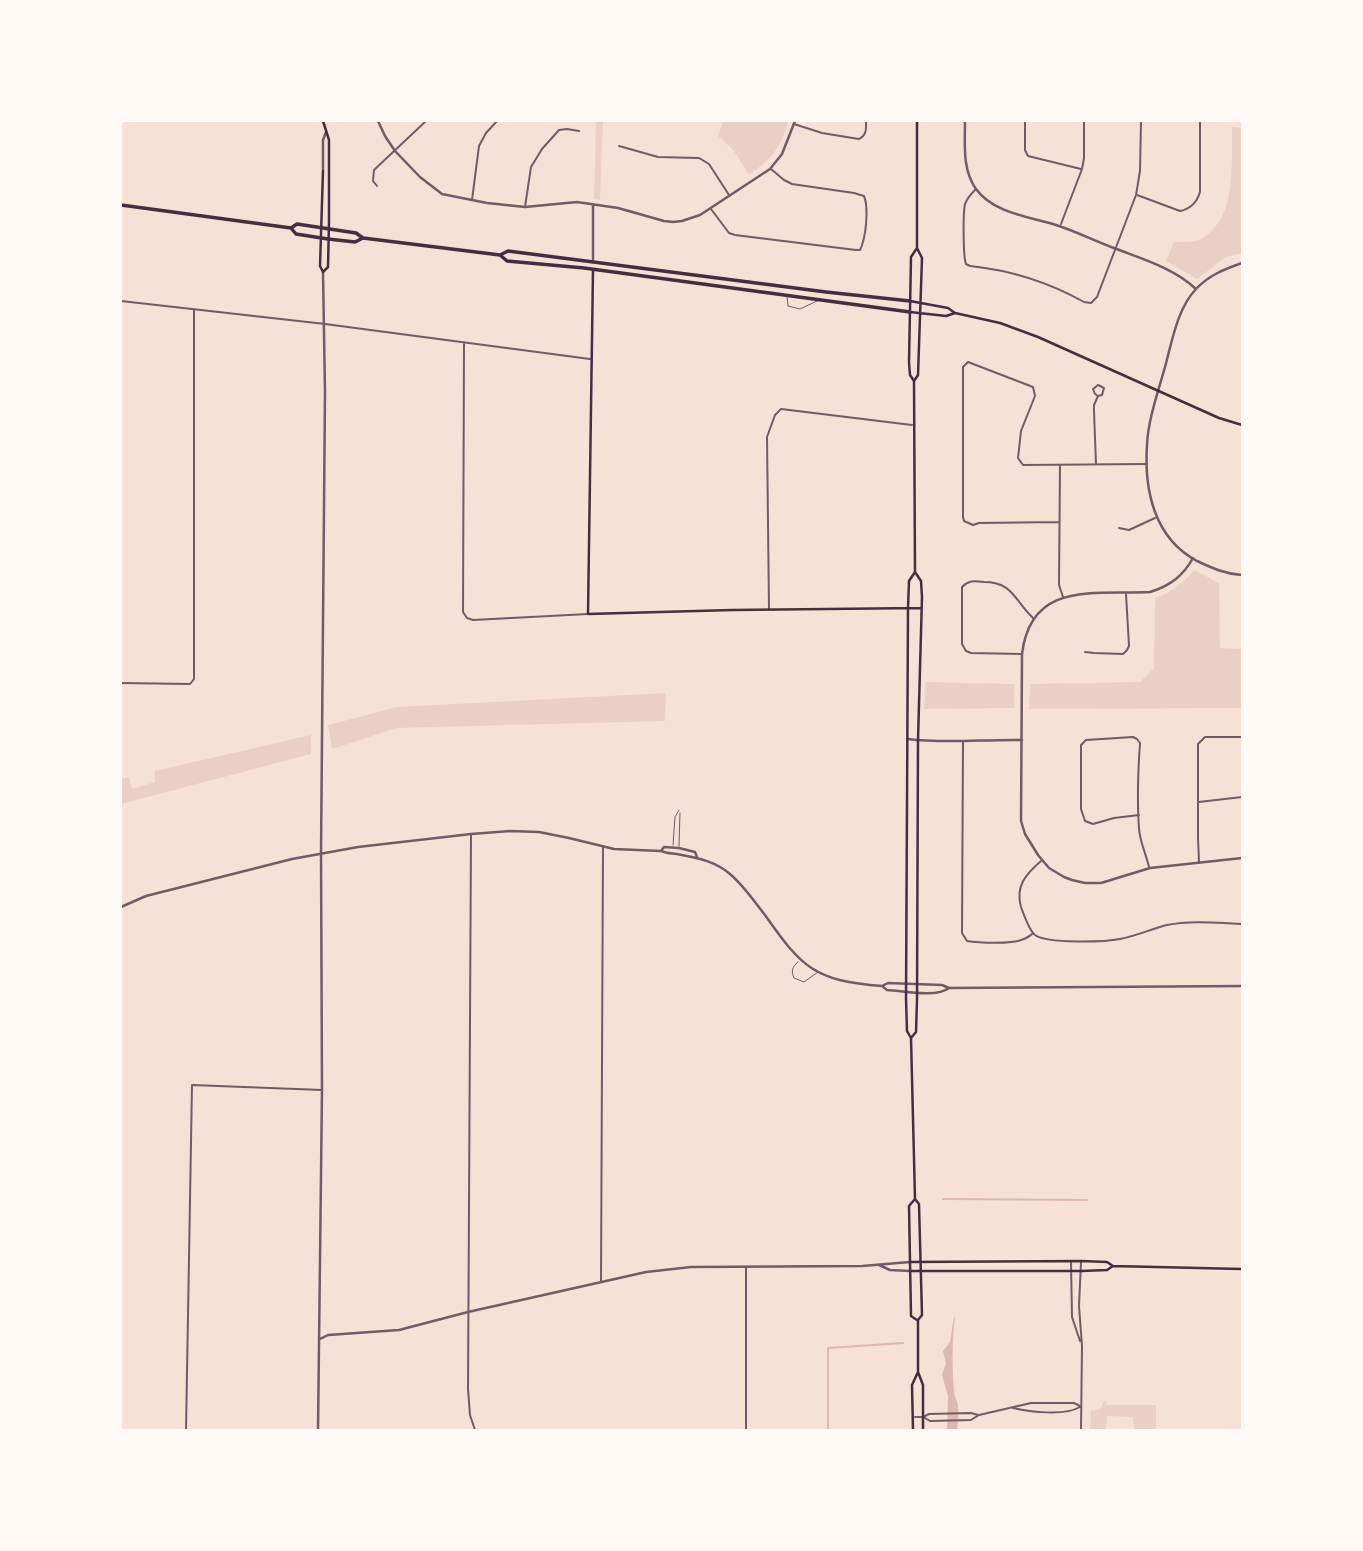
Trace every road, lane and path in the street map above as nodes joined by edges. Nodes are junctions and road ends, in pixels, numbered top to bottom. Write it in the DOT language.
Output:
graph roads {
  1 [pos="323,121"];
  2 [pos="378,121"];
  3 [pos="426,121"];
  4 [pos="497,121"];
  5 [pos="866,121"];
  6 [pos="917,121"];
  7 [pos="965,121"];
  8 [pos="1025,121"];
  9 [pos="1084,121"];
  10 [pos="1141,121"];
  11 [pos="1200,121"];
  12 [pos="794,122"];
  13 [pos="579,131"];
  14 [pos="326,132"];
  15 [pos="620,146"];
  16 [pos="395,151"];
  17 [pos="770,169"];
  18 [pos="1082,169"];
  19 [pos="323,171"];
  20 [pos="377,186"];
  21 [pos="976,189"];
  22 [pos="1136,195"];
  23 [pos="730,196"];
  24 [pos="472,201"];
  25 [pos="121,205"];
  26 [pos="593,205"];
  27 [pos="525,206"];
  28 [pos="711,209"];
  29 [pos="1060,226"];
  30 [pos="291,228"];
  31 [pos="321,228"];
  32 [pos="329,229"];
  33 [pos="321,237"];
  34 [pos="363,238"];
  35 [pos="328,239"];
  36 [pos="917,248"];
  37 [pos="1115,249"];
  38 [pos="500,255"];
  39 [pos="593,262"];
  40 [pos="1242,263"];
  41 [pos="593,270"];
  42 [pos="323,272"];
  43 [pos="680,274"];
  44 [pos="674,281"];
  45 [pos="787,287"];
  46 [pos="1196,289"];
  47 [pos="787,295"];
  48 [pos="818,299"];
  49 [pos="121,301"];
  50 [pos="910,301"];
  51 [pos="921,303"];
  52 [pos="194,309"];
  53 [pos="910,312"];
  54 [pos="955,313"];
  55 [pos="921,314"];
  56 [pos="325,324"];
  57 [pos="464,343"];
  58 [pos="591,359"];
  59 [pos="914,381"];
  60 [pos="1158,391"];
  61 [pos="1098,396"];
  62 [pos="913,425"];
  63 [pos="1242,425"];
  64 [pos="1147,464"];
  65 [pos="1096,465"];
  66 [pos="1060,466"];
  67 [pos="1156,517"];
  68 [pos="1059,522"];
  69 [pos="1119,528"];
  70 [pos="1192,558"];
  71 [pos="915,572"];
  72 [pos="1242,575"];
  73 [pos="1126,593"];
  74 [pos="1063,597"];
  75 [pos="908,608"];
  76 [pos="921,608"];
  77 [pos="769,609"];
  78 [pos="588,614"];
  79 [pos="1034,618"];
  80 [pos="1085,652"];
  81 [pos="1022,654"];
  82 [pos="121,683"];
  83 [pos="1242,737"];
  84 [pos="908,739"];
  85 [pos="918,740"];
  86 [pos="1022,740"];
  87 [pos="963,741"];
  88 [pos="1242,797"];
  89 [pos="1198,802"];
  90 [pos="1139,815"];
  91 [pos="471,834"];
  92 [pos="603,846"];
  93 [pos="674,847"];
  94 [pos="679,848"];
  95 [pos="661,851"];
  96 [pos="321,853"];
  97 [pos="674,854"];
  98 [pos="679,854"];
  99 [pos="697,857"];
  100 [pos="1242,858"];
  101 [pos="1042,860"];
  102 [pos="1199,862"];
  103 [pos="1150,868"];
  104 [pos="121,907"];
  105 [pos="1242,924"];
  106 [pos="1033,934"];
  107 [pos="800,961"];
  108 [pos="818,972"];
  109 [pos="906,984"];
  110 [pos="917,985"];
  111 [pos="882,986"];
  112 [pos="1242,986"];
  113 [pos="949,988"];
  114 [pos="906,991"];
  115 [pos="917,992"];
  116 [pos="911,1038"];
  117 [pos="322,1090"];
  118 [pos="915,1199"];
  119 [pos="921,1261"];
  120 [pos="1071,1261"];
  121 [pos="1081,1261"];
  122 [pos="910,1262"];
  123 [pos="879,1265"];
  124 [pos="747,1266"];
  125 [pos="1113,1266"];
  126 [pos="1242,1269"];
  127 [pos="1071,1270"];
  128 [pos="1081,1270"];
  129 [pos="911,1271"];
  130 [pos="921,1271"];
  131 [pos="601,1282"];
  132 [pos="468,1312"];
  133 [pos="918,1320"];
  134 [pos="319,1340"];
  135 [pos="1082,1346"];
  136 [pos="918,1372"];
  137 [pos="1080,1407"];
  138 [pos="1011,1408"];
  139 [pos="979,1415"];
  140 [pos="913,1417"];
  141 [pos="923,1418"];
  142 [pos="186,1430"];
  143 [pos="318,1430"];
  144 [pos="475,1430"];
  145 [pos="746,1430"];
  146 [pos="913,1430"];
  147 [pos="923,1430"];
  148 [pos="1081,1430"];
  1 -- 14 [label="main road"];
  2 -- 16 [label="street"];
  3 -- 16 [label="street"];
  4 -- 24 [label="street"];
  5 -- 12 [label="street"];
  6 -- 36 [label="main road"];
  7 -- 21 [label="street"];
  8 -- 18 [label="street"];
  9 -- 18 [label="street"];
  10 -- 22 [label="street"];
  11 -- 22 [label="street"];
  12 -- 17 [label="street"];
  13 -- 27 [label="street"];
  14 -- 19 [label="street"];
  14 -- 32 [label="main road"];
  15 -- 23 [label="street"];
  16 -- 20 [label="street"];
  16 -- 24 [label="street"];
  17 -- 23 [label="street"];
  17 -- 28 [label="street"];
  18 -- 29 [label="street"];
  19 -- 31 [label="main road"];
  21 -- 29 [label="street"];
  21 -- 37 [label="street"];
  22 -- 37 [label="street"];
  23 -- 28 [label="street"];
  24 -- 27 [label="street"];
  25 -- 30 [label="main road"];
  26 -- 27 [label="street"];
  26 -- 28 [label="street"];
  26 -- 39 [label="street"];
  29 -- 37 [label="street"];
  30 -- 31 [label="main road"];
  30 -- 33 [label="main road"];
  31 -- 32 [label="main road"];
  31 -- 33 [label="main road"];
  32 -- 34 [label="main road"];
  32 -- 35 [label="main road"];
  33 -- 35 [label="main road"];
  33 -- 42 [label="main road"];
  34 -- 35 [label="main road"];
  34 -- 38 [label="main road"];
  35 -- 42 [label="main road"];
  36 -- 50 [label="main road"];
  36 -- 51 [label="main road"];
  37 -- 46 [label="street"];
  38 -- 39 [label="main road"];
  38 -- 41 [label="main road"];
  39 -- 41 [label="street"];
  39 -- 43 [label="main road"];
  40 -- 46 [label="street"];
  41 -- 44 [label="main road"];
  41 -- 58 [label="main road"];
  42 -- 56 [label="street"];
  43 -- 44 [label="main road"];
  43 -- 45 [label="main road"];
  44 -- 47 [label="main road"];
  45 -- 47 [label="lane"];
  45 -- 50 [label="main road"];
  46 -- 60 [label="street"];
  47 -- 48 [label="main road"];
  47 -- 48 [label="lane"];
  48 -- 53 [label="main road"];
  49 -- 52 [label="street"];
  50 -- 51 [label="main road"];
  50 -- 53 [label="main road"];
  51 -- 54 [label="main road"];
  51 -- 55 [label="main road"];
  52 -- 56 [label="street"];
  52 -- 82 [label="street"];
  53 -- 55 [label="main road"];
  53 -- 59 [label="main road"];
  54 -- 55 [label="main road"];
  54 -- 60 [label="main road"];
  55 -- 59 [label="main road"];
  56 -- 57 [label="street"];
  56 -- 96 [label="street"];
  57 -- 58 [label="street"];
  57 -- 78 [label="street"];
  58 -- 78 [label="main road"];
  59 -- 62 [label="main road"];
  60 -- 63 [label="main road"];
  60 -- 64 [label="street"];
  61 -- 65 [label="street"];
  62 -- 71 [label="main road"];
  62 -- 77 [label="street"];
  64 -- 65 [label="street"];
  64 -- 67 [label="street"];
  65 -- 66 [label="street"];
  66 -- 68 [label="street"];
  66 -- 68 [label="street"];
  67 -- 69 [label="street"];
  67 -- 70 [label="street"];
  68 -- 74 [label="street"];
  70 -- 72 [label="street"];
  70 -- 73 [label="street"];
  71 -- 75 [label="main road"];
  71 -- 76 [label="main road"];
  73 -- 74 [label="street"];
  73 -- 80 [label="street"];
  74 -- 79 [label="street"];
  75 -- 76 [label="main road"];
  75 -- 77 [label="main road"];
  75 -- 84 [label="main road"];
  76 -- 85 [label="main road"];
  77 -- 78 [label="main road"];
  79 -- 81 [label="street"];
  79 -- 81 [label="street"];
  81 -- 86 [label="street"];
  83 -- 89 [label="street"];
  84 -- 85 [label="street"];
  84 -- 109 [label="main road"];
  85 -- 87 [label="street"];
  85 -- 110 [label="main road"];
  86 -- 87 [label="street"];
  86 -- 101 [label="street"];
  87 -- 106 [label="street"];
  88 -- 89 [label="street"];
  89 -- 102 [label="street"];
  90 -- 90 [label="street"];
  90 -- 103 [label="street"];
  91 -- 92 [label="street"];
  91 -- 96 [label="street"];
  91 -- 132 [label="street"];
  92 -- 95 [label="street"];
  92 -- 131 [label="street"];
  93 -- 94 [label="street"];
  93 -- 94 [label="lane"];
  93 -- 95 [label="street"];
  93 -- 97 [label="lane"];
  94 -- 98 [label="lane"];
  94 -- 99 [label="street"];
  95 -- 97 [label="street"];
  96 -- 104 [label="street"];
  96 -- 117 [label="street"];
  97 -- 98 [label="street"];
  98 -- 99 [label="street"];
  99 -- 107 [label="street"];
  100 -- 102 [label="street"];
  101 -- 103 [label="street"];
  101 -- 106 [label="street"];
  102 -- 103 [label="street"];
  105 -- 106 [label="street"];
  107 -- 108 [label="street"];
  107 -- 108 [label="lane"];
  108 -- 111 [label="street"];
  109 -- 110 [label="street"];
  109 -- 111 [label="street"];
  109 -- 114 [label="main road"];
  110 -- 113 [label="street"];
  110 -- 115 [label="main road"];
  111 -- 114 [label="street"];
  112 -- 113 [label="street"];
  113 -- 115 [label="street"];
  114 -- 115 [label="street"];
  114 -- 116 [label="main road"];
  115 -- 116 [label="main road"];
  116 -- 118 [label="main road"];
  117 -- 134 [label="street"];
  117 -- 142 [label="street"];
  118 -- 119 [label="main road"];
  118 -- 122 [label="main road"];
  119 -- 120 [label="main road"];
  119 -- 122 [label="main road"];
  119 -- 130 [label="main road"];
  120 -- 121 [label="main road"];
  120 -- 127 [label="street"];
  121 -- 125 [label="main road"];
  121 -- 128 [label="street"];
  122 -- 123 [label="street"];
  122 -- 129 [label="main road"];
  123 -- 124 [label="street"];
  123 -- 129 [label="street"];
  124 -- 131 [label="street"];
  124 -- 145 [label="street"];
  125 -- 126 [label="main road"];
  125 -- 128 [label="main road"];
  127 -- 128 [label="main road"];
  127 -- 130 [label="main road"];
  127 -- 135 [label="street"];
  128 -- 135 [label="street"];
  129 -- 130 [label="main road"];
  129 -- 133 [label="main road"];
  130 -- 133 [label="main road"];
  131 -- 132 [label="street"];
  132 -- 134 [label="street"];
  132 -- 144 [label="street"];
  133 -- 136 [label="main road"];
  134 -- 143 [label="street"];
  135 -- 137 [label="street"];
  136 -- 140 [label="main road"];
  136 -- 141 [label="main road"];
  137 -- 138 [label="street"];
  137 -- 138 [label="street"];
  137 -- 148 [label="street"];
  138 -- 139 [label="street"];
  139 -- 141 [label="street"];
  139 -- 141 [label="street"];
  140 -- 141 [label="street"];
  140 -- 146 [label="main road"];
  141 -- 147 [label="main road"];
}
